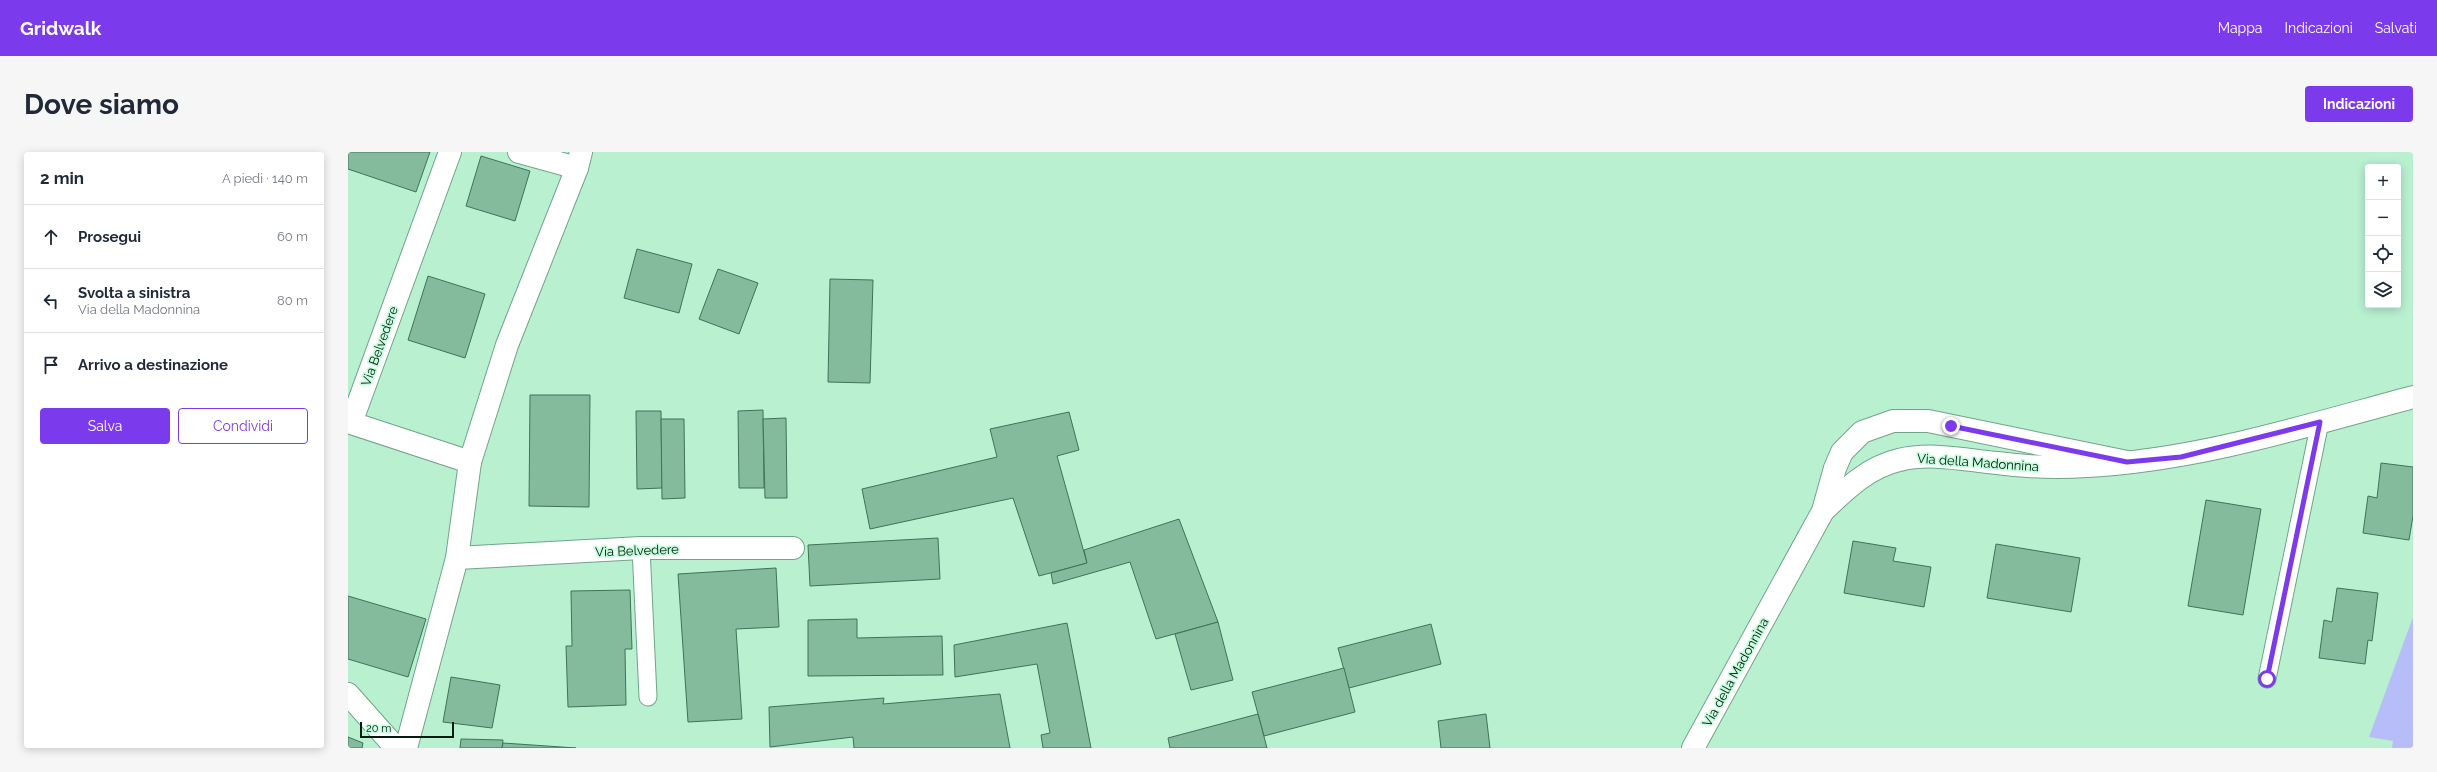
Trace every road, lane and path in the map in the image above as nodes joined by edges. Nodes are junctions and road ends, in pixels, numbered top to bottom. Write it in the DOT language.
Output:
graph roads {
  1 [pos="450,152"];
  2 [pos="519,152"];
  3 [pos="579,160"];
  4 [pos="2413,397"];
  5 [pos="2320,422"];
  6 [pos="470,462"];
  7 [pos="2127,462"];
  8 [pos="1823,511"];
  9 [pos="641,548"];
  10 [pos="793,548"];
  11 [pos="457,558"];
  12 [pos="2267,679"];
  13 [pos="348,694"];
  14 [pos="648,697"];
  15 [pos="396,748"];
  16 [pos="406,748"];
  17 [pos="1693,748"];
  1 -- 6 [label="street, Via Belvedere"];
  2 -- 3 [label="street"];
  3 -- 6 [label="street"];
  4 -- 5 [label="street, Via della Madonnina"];
  5 -- 7 [label="street, Via della Madonnina"];
  5 -- 12 [label="lane"];
  6 -- 11 [label="street"];
  7 -- 8 [label="street, Via della Madonnina"];
  7 -- 8 [label="street, Via della Madonnina"];
  8 -- 17 [label="street, Via della Madonnina"];
  9 -- 10 [label="street, Via Belvedere"];
  9 -- 11 [label="street, Via Belvedere"];
  9 -- 14 [label="lane"];
  11 -- 16 [label="street"];
  13 -- 15 [label="street"];
}
